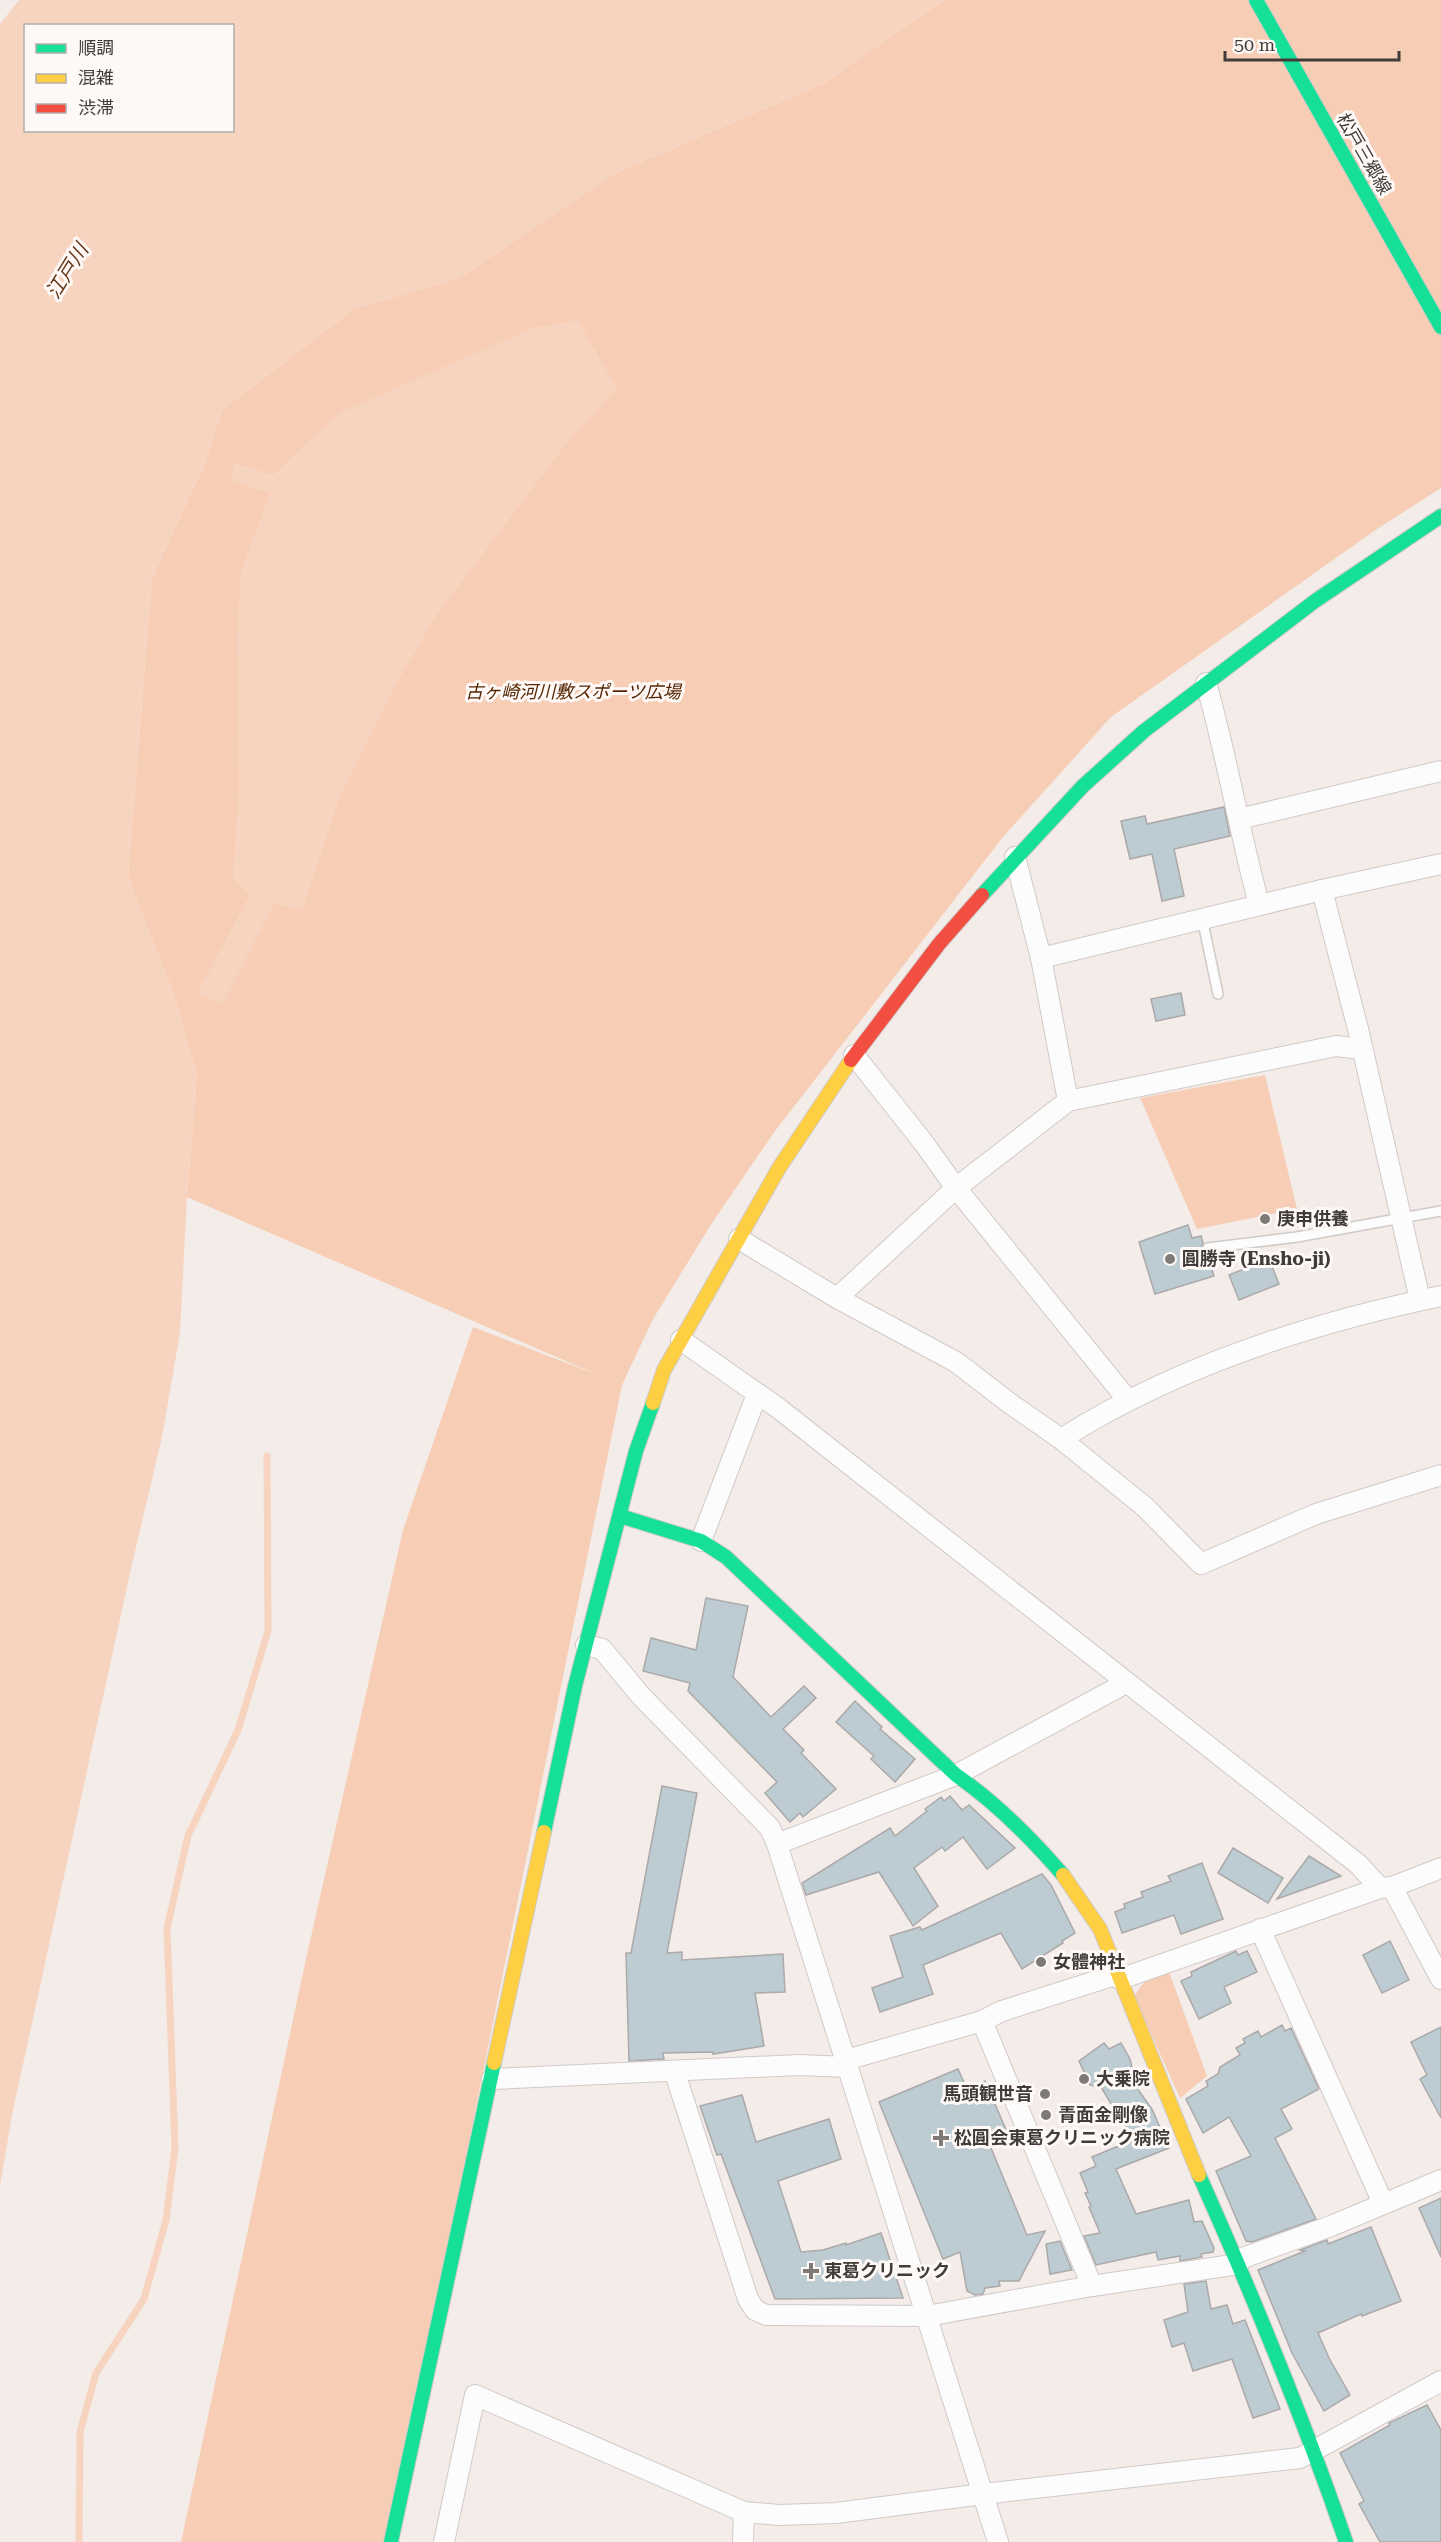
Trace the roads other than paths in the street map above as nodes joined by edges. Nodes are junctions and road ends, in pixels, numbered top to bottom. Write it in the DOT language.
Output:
graph roads {
  1 [pos="1256,0"];
  2 [pos="1441,327"];
  3 [pos="1441,516"];
  4 [pos="1206,683"];
  5 [pos="1441,771"];
  6 [pos="1239,819"];
  7 [pos="1015,857"];
  8 [pos="1441,864"];
  9 [pos="1322,890"];
  10 [pos="1259,904"];
  11 [pos="1202,918"];
  12 [pos="1041,958"];
  13 [pos="1218,994"];
  14 [pos="1361,1049"];
  15 [pos="854,1055"];
  16 [pos="1068,1101"];
  17 [pos="956,1188"];
  18 [pos="1441,1211"];
  19 [pos="1400,1218"];
  20 [pos="739,1239"];
  21 [pos="1208,1248"];
  22 [pos="1441,1296"];
  23 [pos="837,1298"];
  24 [pos="1420,1300"];
  25 [pos="681,1340"];
  26 [pos="757,1394"];
  27 [pos="1127,1399"];
  28 [pos="1061,1439"];
  29 [pos="1441,1475"];
  30 [pos="620,1516"];
  31 [pos="701,1541"];
  32 [pos="586,1645"];
  33 [pos="1126,1683"];
  34 [pos="956,1775"];
  35 [pos="777,1844"];
  36 [pos="1441,1868"];
  37 [pos="1386,1888"];
  38 [pos="1260,1929"];
  39 [pos="1119,1976"];
  40 [pos="1441,1979"];
  41 [pos="982,2020"];
  42 [pos="847,2064"];
  43 [pos="675,2073"];
  44 [pos="492,2079"];
  45 [pos="1441,2181"];
  46 [pos="1383,2203"];
  47 [pos="1238,2262"];
  48 [pos="1092,2286"];
  49 [pos="927,2316"];
  50 [pos="1441,2381"];
  51 [pos="1315,2451"];
  52 [pos="982,2494"];
  53 [pos="744,2512"];
  54 [pos="391,2542"];
  55 [pos="444,2542"];
  56 [pos="743,2542"];
  57 [pos="998,2542"];
  58 [pos="1346,2542"];
  1 -- 2 [label="street, 松戸三郷線"];
  3 -- 4 [label="street"];
  4 -- 6 [label="street"];
  4 -- 7 [label="street"];
  5 -- 6 [label="street"];
  6 -- 10 [label="street"];
  7 -- 12 [label="street"];
  7 -- 15 [label="street"];
  8 -- 9 [label="street"];
  9 -- 10 [label="street"];
  9 -- 14 [label="street"];
  10 -- 11 [label="street"];
  11 -- 12 [label="street"];
  11 -- 13 [label="lane"];
  12 -- 16 [label="street"];
  14 -- 16 [label="street"];
  14 -- 19 [label="street"];
  15 -- 17 [label="street"];
  15 -- 20 [label="street"];
  16 -- 17 [label="street"];
  17 -- 23 [label="street"];
  17 -- 27 [label="street"];
  18 -- 19 [label="lane"];
  19 -- 21 [label="lane"];
  19 -- 24 [label="street"];
  20 -- 23 [label="street"];
  20 -- 25 [label="street"];
  22 -- 24 [label="street"];
  23 -- 28 [label="street"];
  24 -- 27 [label="street"];
  25 -- 26 [label="street"];
  25 -- 30 [label="street"];
  26 -- 31 [label="street"];
  26 -- 33 [label="street"];
  27 -- 28 [label="street"];
  28 -- 29 [label="street"];
  30 -- 31 [label="street"];
  30 -- 32 [label="street"];
  31 -- 34 [label="street"];
  32 -- 35 [label="street"];
  32 -- 44 [label="street"];
  33 -- 34 [label="street"];
  33 -- 37 [label="street"];
  34 -- 35 [label="street"];
  34 -- 39 [label="street"];
  35 -- 42 [label="street"];
  36 -- 37 [label="street"];
  37 -- 38 [label="street"];
  37 -- 40 [label="street"];
  38 -- 39 [label="street"];
  38 -- 46 [label="street"];
  39 -- 41 [label="street"];
  39 -- 47 [label="street"];
  41 -- 42 [label="street"];
  41 -- 48 [label="street"];
  42 -- 43 [label="street"];
  42 -- 49 [label="street"];
  43 -- 44 [label="street"];
  43 -- 49 [label="street"];
  44 -- 54 [label="street"];
  45 -- 46 [label="street"];
  46 -- 47 [label="street"];
  47 -- 48 [label="street"];
  47 -- 51 [label="street"];
  48 -- 49 [label="street"];
  49 -- 52 [label="street"];
  50 -- 51 [label="street"];
  51 -- 52 [label="street"];
  51 -- 58 [label="street"];
  52 -- 53 [label="street"];
  52 -- 57 [label="street"];
  53 -- 55 [label="street"];
  53 -- 56 [label="street"];
}
